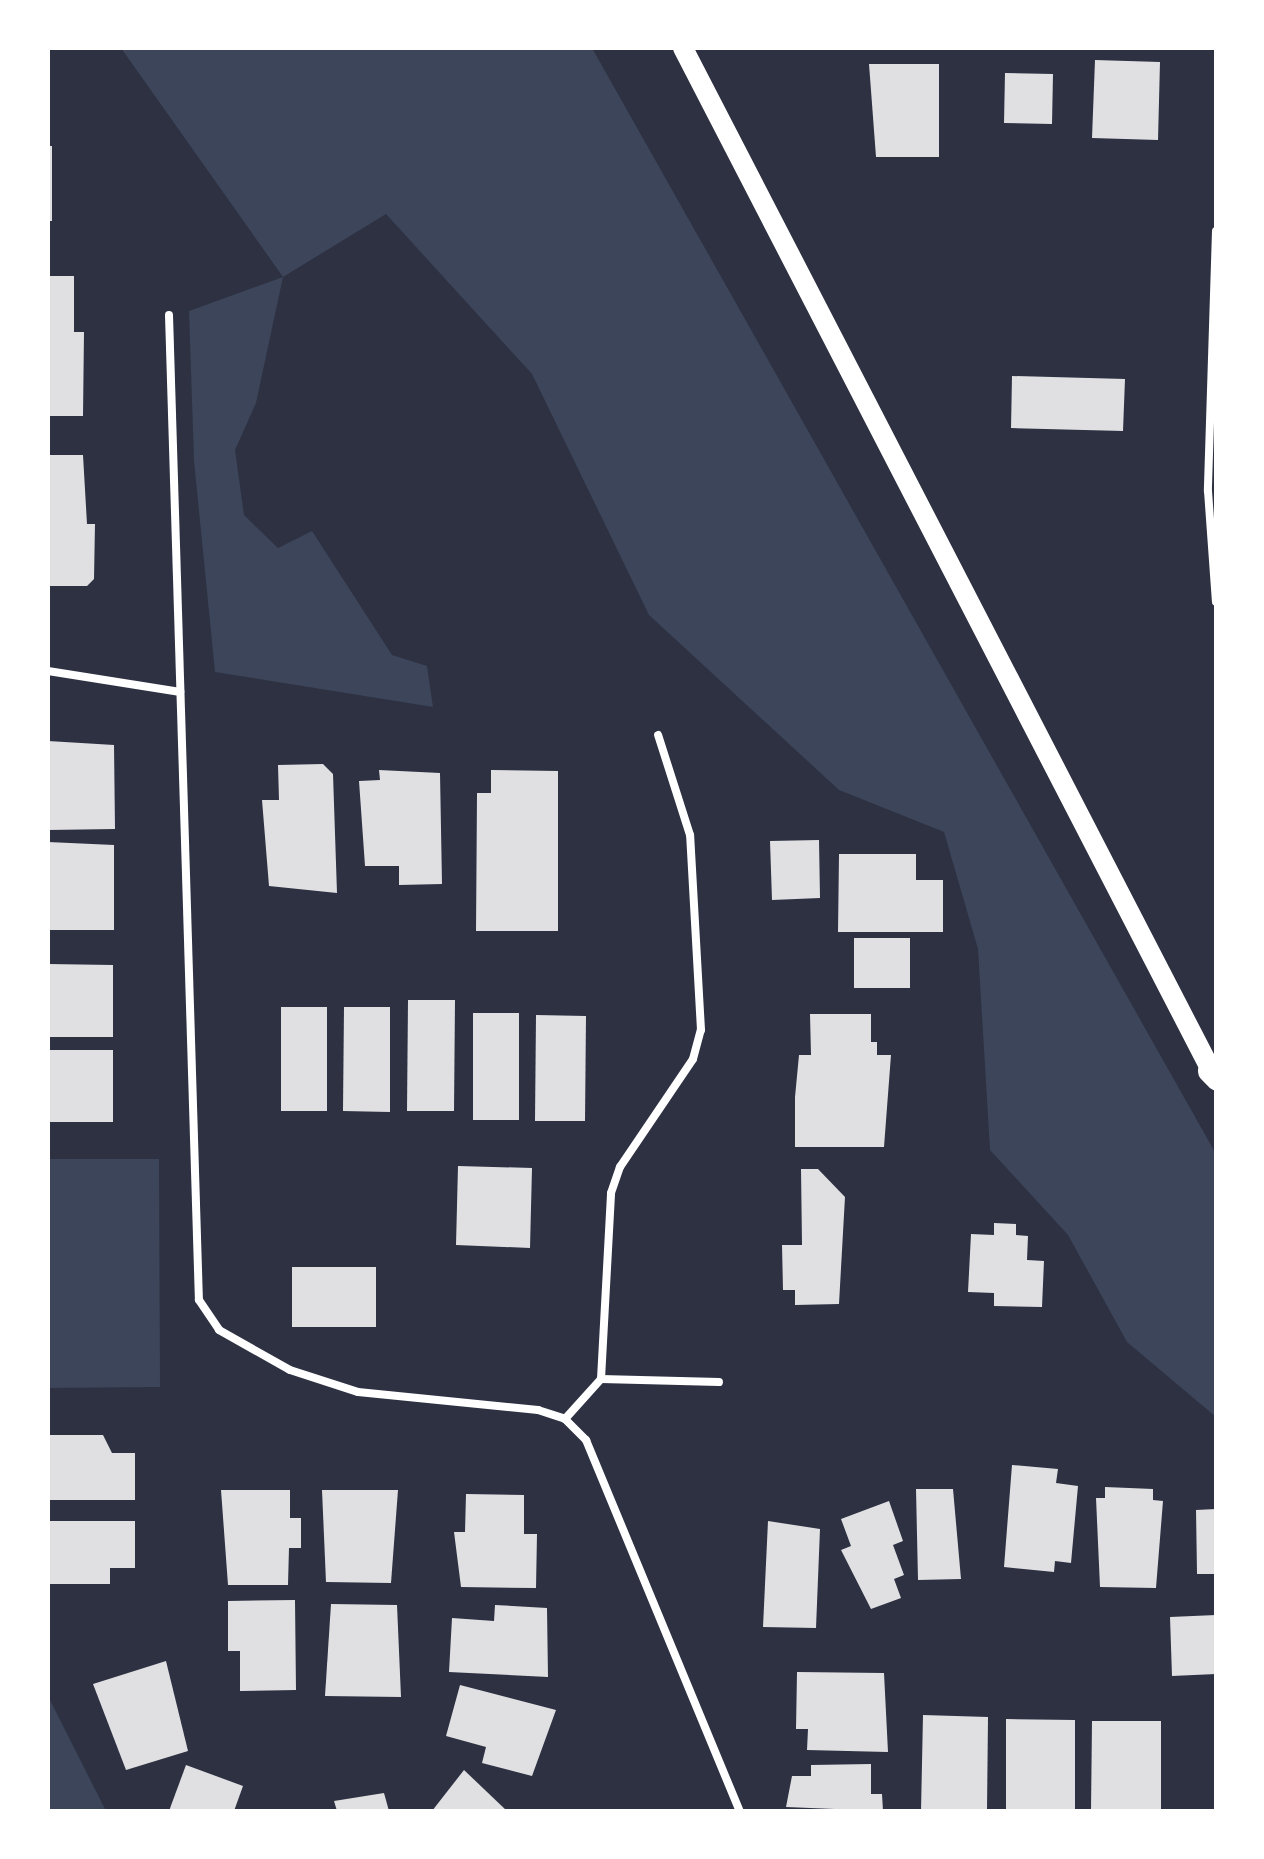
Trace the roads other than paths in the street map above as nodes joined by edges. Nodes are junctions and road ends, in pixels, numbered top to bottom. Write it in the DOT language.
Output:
graph roads {
  1 [pos="683,48"];
  2 [pos="1216,231"];
  3 [pos="169,315"];
  4 [pos="1216,602"];
  5 [pos="48,671"];
  6 [pos="180,692"];
  7 [pos="658,735"];
  8 [pos="1214,1076"];
  9 [pos="601,1379"];
  10 [pos="719,1382"];
  11 [pos="565,1419"];
  12 [pos="740,1811"];
  1 -- 8 [label="main road"];
  2 -- 4 [label="street"];
  3 -- 6 [label="street"];
  5 -- 6 [label="street"];
  6 -- 11 [label="street"];
  7 -- 9 [label="street"];
  9 -- 10 [label="street"];
  9 -- 11 [label="street"];
  11 -- 12 [label="street"];
}
